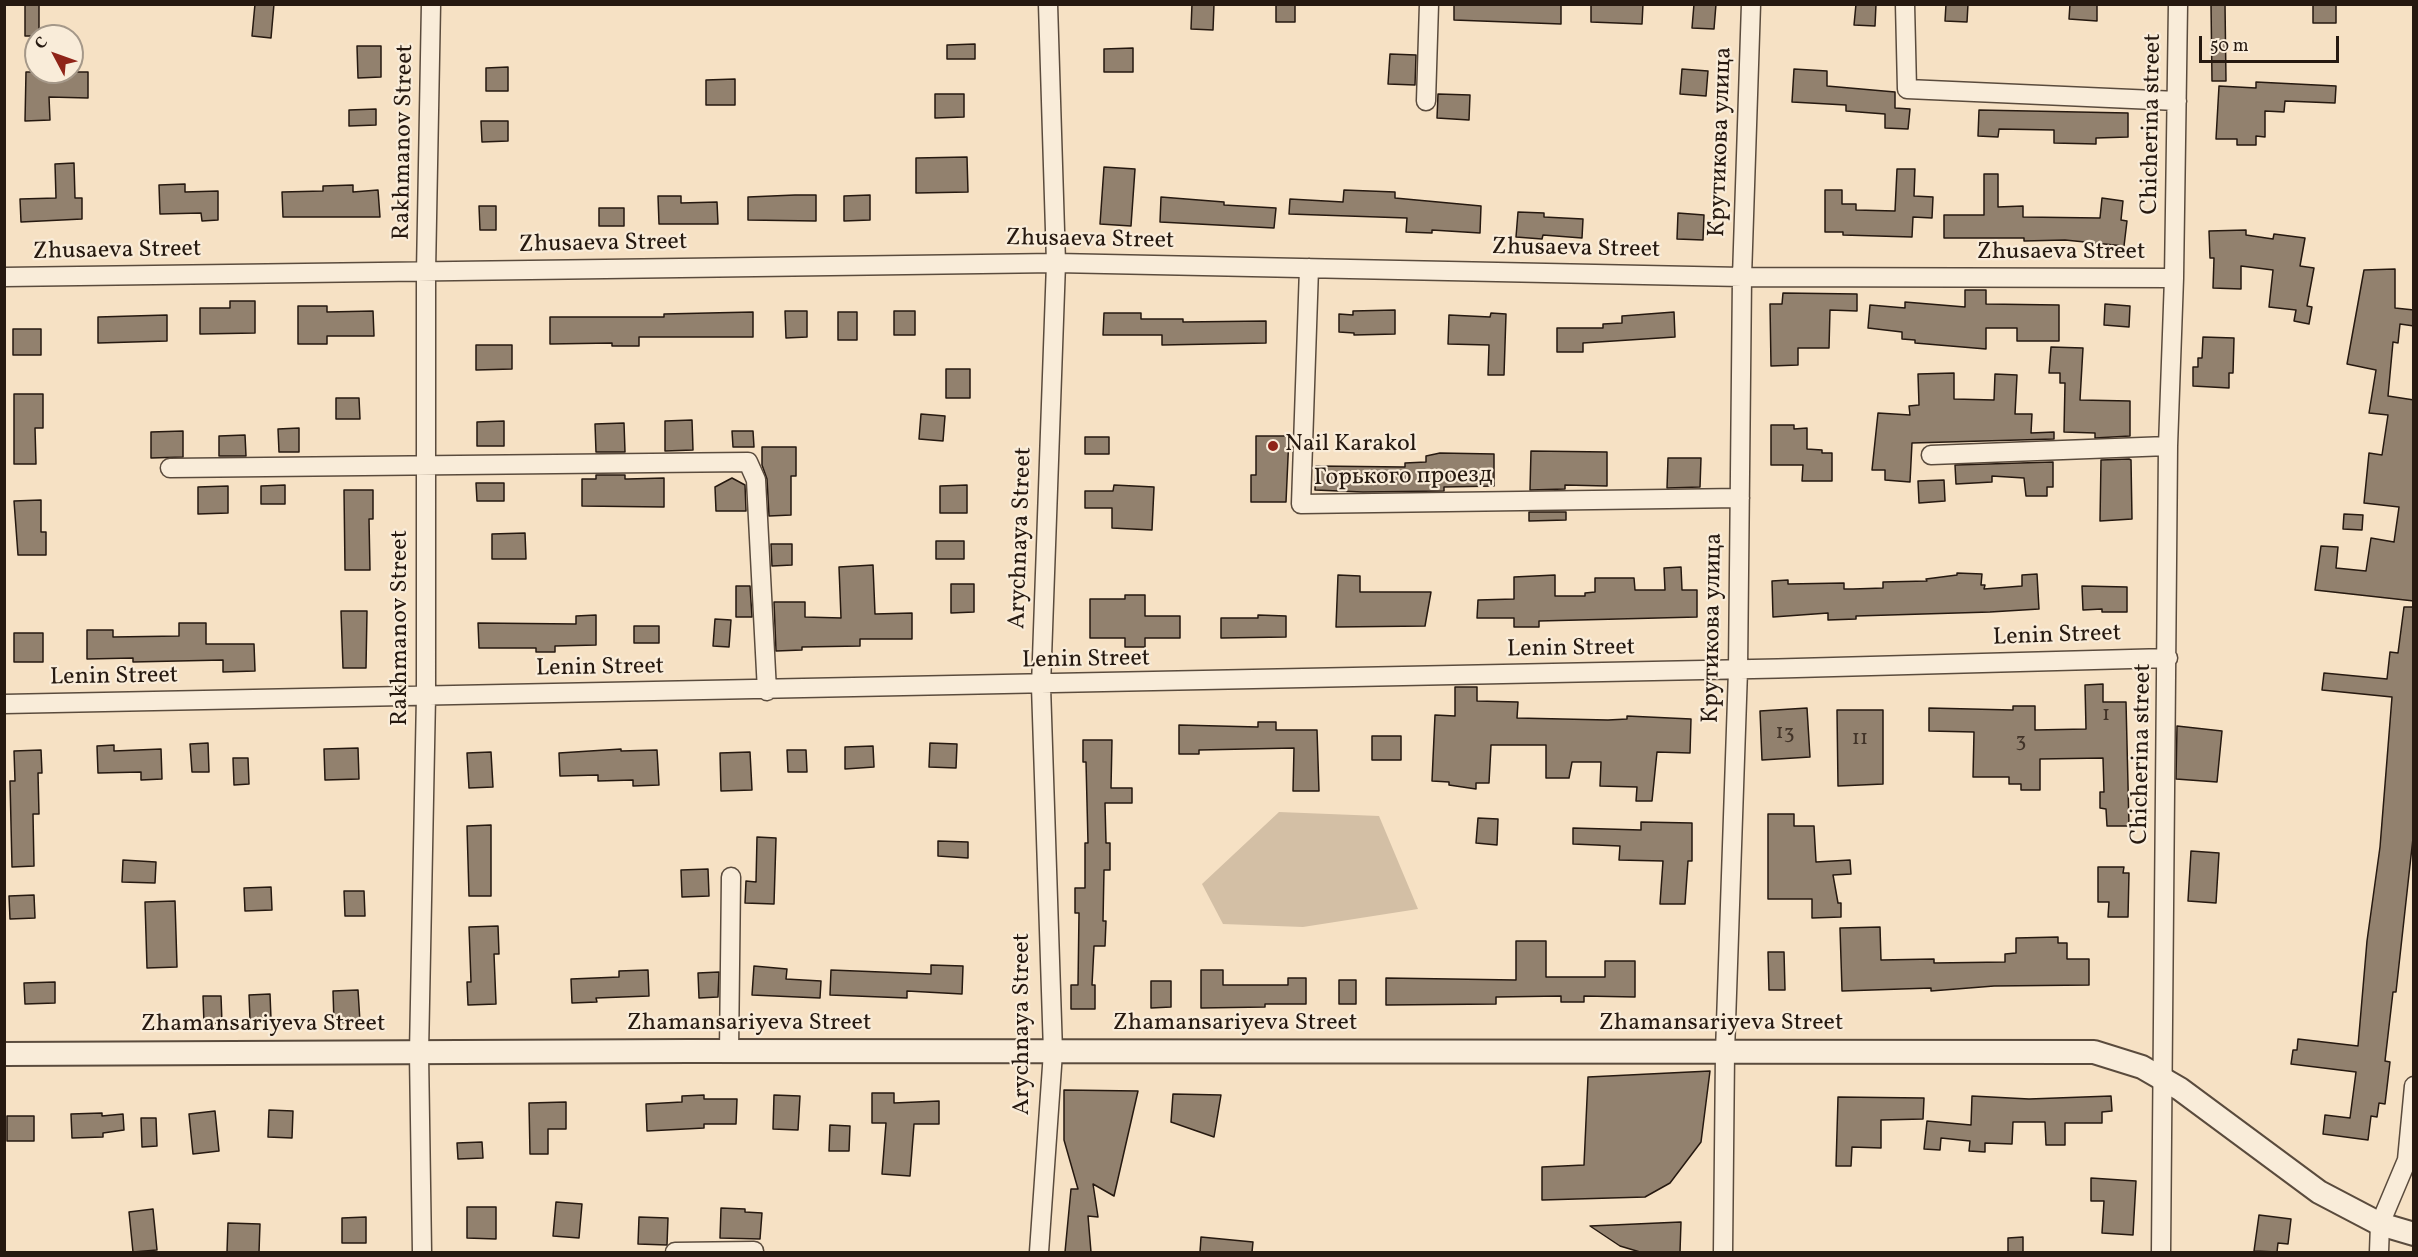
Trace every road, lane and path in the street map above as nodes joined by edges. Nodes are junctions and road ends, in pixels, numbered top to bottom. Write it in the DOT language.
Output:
graph roads {
  1 [pos="431,4"];
  2 [pos="1048,4"];
  3 [pos="1429,4"];
  4 [pos="1751,4"];
  5 [pos="1905,4"];
  6 [pos="2178,4"];
  7 [pos="1426,101"];
  8 [pos="2177,101"];
  9 [pos="1056,263"];
  10 [pos="1309,268"];
  11 [pos="426,272"];
  12 [pos="4,277"];
  13 [pos="1742,278"];
  14 [pos="2174,278"];
  15 [pos="2168,446"];
  16 [pos="1931,454"];
  17 [pos="426,464"];
  18 [pos="170,468"];
  19 [pos="1740,498"];
  20 [pos="2168,658"];
  21 [pos="1738,670"];
  22 [pos="1041,686"];
  23 [pos="767,691"];
  24 [pos="426,696"];
  25 [pos="4,704"];
  26 [pos="731,877"];
  27 [pos="729,1052"];
  28 [pos="1053,1052"];
  29 [pos="1725,1052"];
  30 [pos="419,1053"];
  31 [pos="4,1054"];
  32 [pos="2164,1079"];
  33 [pos="2414,1086"];
  34 [pos="2380,1224"];
  35 [pos="2414,1234"];
  36 [pos="422,1252"];
  37 [pos="675,1252"];
  38 [pos="754,1252"];
  39 [pos="1040,1252"];
  40 [pos="1723,1252"];
  41 [pos="2161,1252"];
  42 [pos="2379,1252"];
  1 -- 11 [label="street, Rakhmanov Street"];
  2 -- 9 [label="street, Arychnaya Street"];
  3 -- 7 [label="street"];
  4 -- 13 [label="street, Крутикова улица"];
  5 -- 8 [label="street"];
  6 -- 8 [label="street, Chicherina street"];
  8 -- 14 [label="street, Chicherina street"];
  9 -- 10 [label="street, Zhusaeva Street"];
  9 -- 11 [label="street, Zhusaeva Street"];
  9 -- 22 [label="street, Arychnaya Street"];
  10 -- 13 [label="street, Zhusaeva Street"];
  10 -- 19 [label="street, Горького проезд"];
  11 -- 12 [label="street, Zhusaeva Street"];
  11 -- 17 [label="street, Rakhmanov Street"];
  13 -- 14 [label="street, Zhusaeva Street"];
  13 -- 19 [label="street, Крутикова улица"];
  14 -- 15 [label="street, Chicherina street"];
  15 -- 16 [label="street"];
  15 -- 20 [label="street, Chicherina street"];
  17 -- 18 [label="street"];
  17 -- 23 [label="street"];
  17 -- 24 [label="street, Rakhmanov Street"];
  19 -- 21 [label="street, Крутикова улица"];
  20 -- 21 [label="street, Lenin Street"];
  20 -- 32 [label="street, Chicherina street"];
  21 -- 22 [label="street, Lenin Street"];
  21 -- 29 [label="street, Крутикова улица"];
  22 -- 23 [label="street, Lenin Street"];
  22 -- 28 [label="street, Arychnaya Street"];
  23 -- 24 [label="street, Lenin Street"];
  24 -- 25 [label="street, Lenin Street"];
  24 -- 30 [label="street, Rakhmanov Street"];
  26 -- 27 [label="street"];
  27 -- 28 [label="street, Zhamansariyeva Street"];
  27 -- 30 [label="street, Zhamansariyeva Street"];
  28 -- 29 [label="street, Zhamansariyeva Street"];
  28 -- 39 [label="street, Arychnaya Street"];
  29 -- 32 [label="street, Zhamansariyeva Street"];
  29 -- 40 [label="street, Крутикова улица"];
  30 -- 31 [label="street, Zhamansariyeva Street"];
  30 -- 36 [label="street, Rakhmanov Street"];
  32 -- 34 [label="street, Zhamansariyeva Street"];
  32 -- 41 [label="street, Chicherina street"];
  33 -- 34 [label="street"];
  34 -- 35 [label="street, Zhamansariyeva Street"];
  34 -- 42 [label="street"];
  37 -- 38 [label="street"];
}
